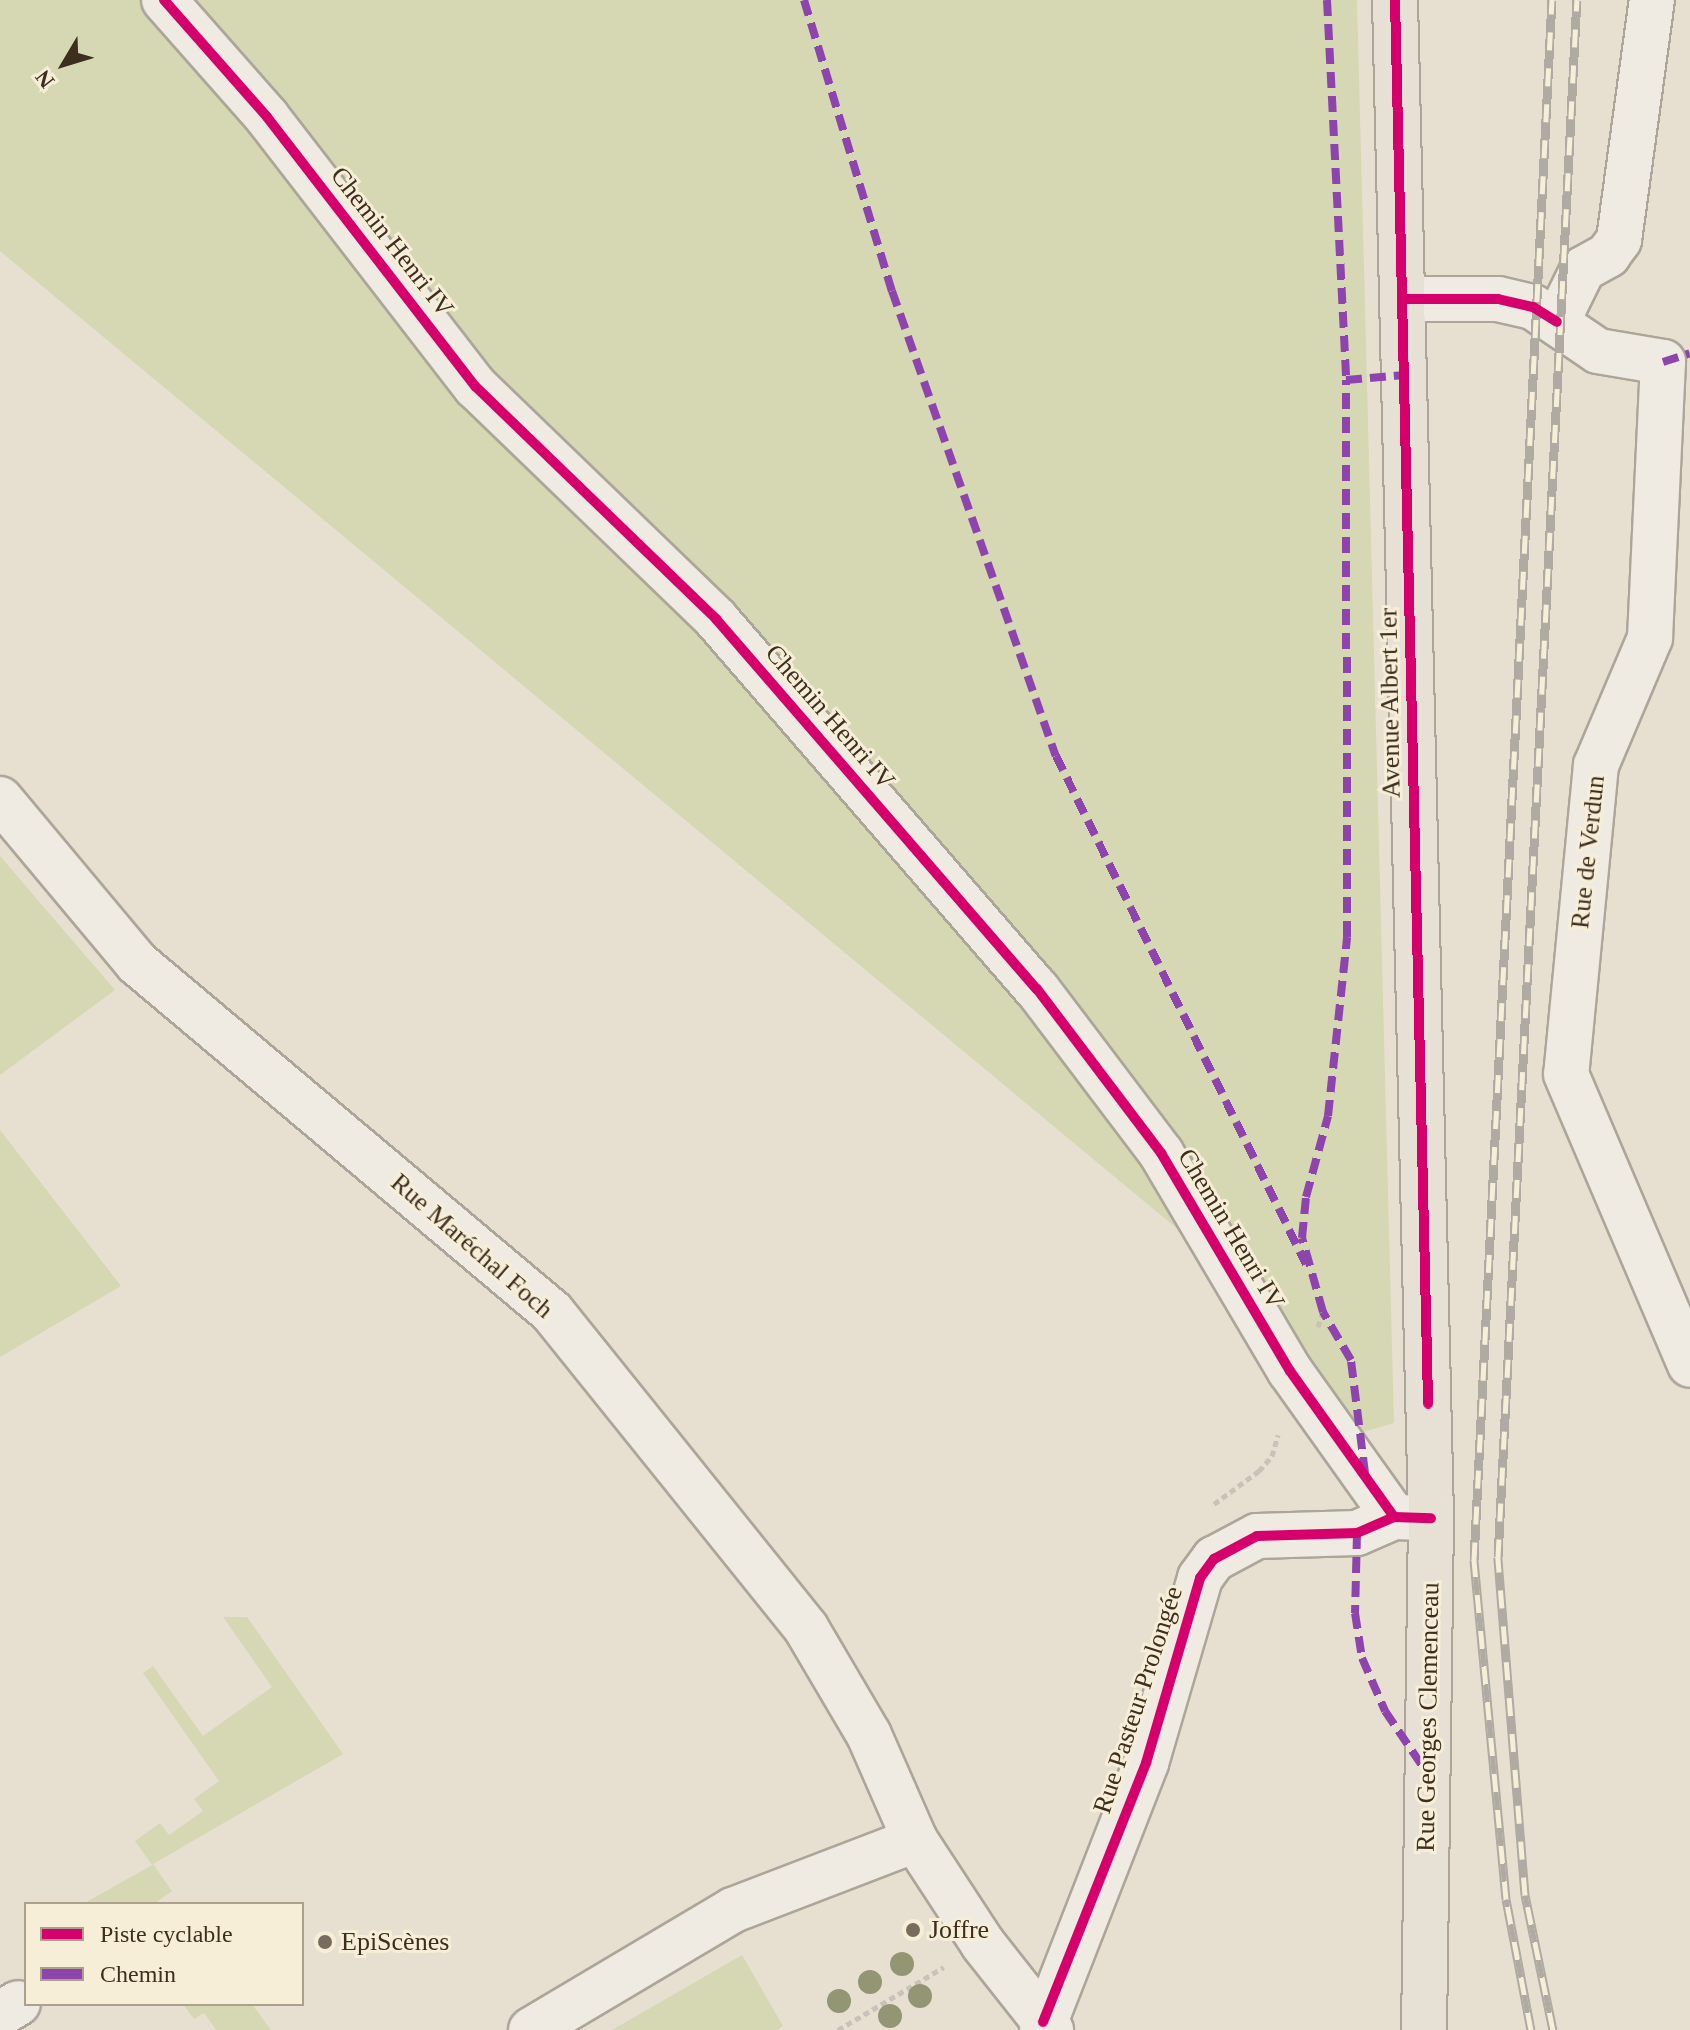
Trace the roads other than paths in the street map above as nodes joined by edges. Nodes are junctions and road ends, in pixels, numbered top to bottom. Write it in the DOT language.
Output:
graph roads {
  1 [pos="164,0"];
  2 [pos="1395,0"];
  3 [pos="1652,0"];
  4 [pos="1402,299"];
  5 [pos="1557,322"];
  6 [pos="0,799"];
  7 [pos="1690,1365"];
  8 [pos="1428,1404"];
  9 [pos="1412,1518"];
  10 [pos="915,1840"];
  11 [pos="1045,2027"];
  12 [pos="531,2030"];
  13 [pos="1424,2030"];
  1 -- 9 [label="street, Chemin Henri IV"];
  2 -- 4 [label="main road, Avenue Albert 1er"];
  3 -- 5 [label="street"];
  4 -- 5 [label="street, Rue de Verdun"];
  4 -- 8 [label="main road, Avenue Albert 1er"];
  5 -- 7 [label="street, Rue de Verdun"];
  6 -- 10 [label="street, Rue Maréchal Foch"];
  8 -- 9 [label="main road, Rue Georges Clemenceau"];
  9 -- 11 [label="street, Rue Pasteur Prolongée"];
  9 -- 13 [label="main road, Rue Georges Clemenceau"];
  10 -- 11 [label="street, Rue Maréchal Foch"];
  10 -- 12 [label="street"];
}
